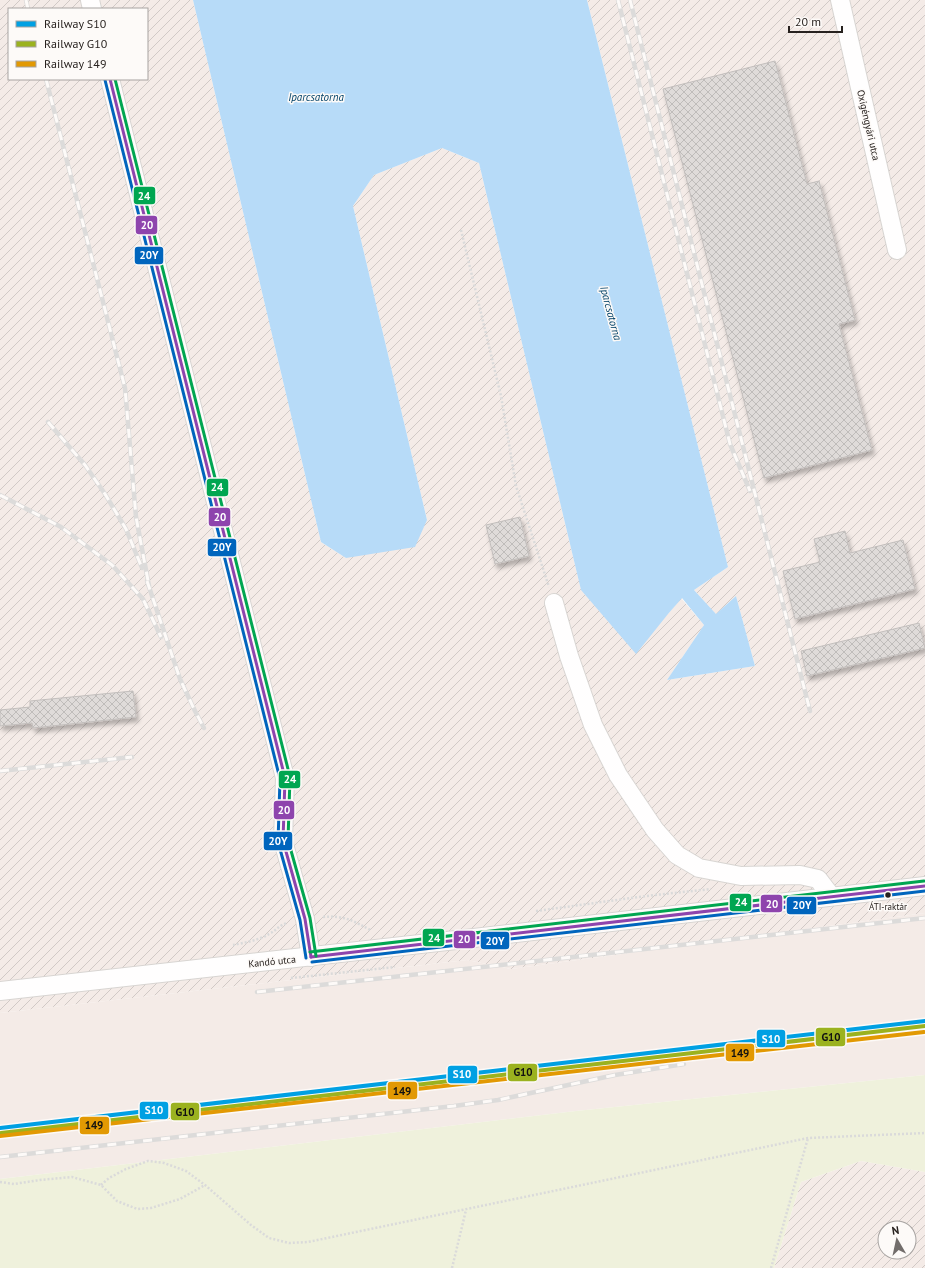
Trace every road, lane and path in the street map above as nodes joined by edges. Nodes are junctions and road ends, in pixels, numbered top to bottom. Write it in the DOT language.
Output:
graph roads {
  1 [pos="840,0"];
  2 [pos="110,80"];
  3 [pos="461,230"];
  4 [pos="897,250"];
  5 [pos="554,603"];
  6 [pos="925,886"];
  7 [pos="714,889"];
  8 [pos="831,896"];
  9 [pos="531,912"];
  10 [pos="328,917"];
  11 [pos="373,932"];
  12 [pos="311,957"];
  13 [pos="0,992"];
  14 [pos="925,1133"];
  15 [pos="808,1138"];
  16 [pos="0,1182"];
  17 [pos="101,1185"];
  18 [pos="205,1185"];
  19 [pos="466,1210"];
  20 [pos="452,1268"];
  21 [pos="771,1268"];
  1 -- 4 [label="street, Oxigéngyári utca"];
  2 -- 12 [label="street"];
  3 -- 5 [label="path"];
  5 -- 8 [label="street"];
  6 -- 8 [label="street, Kandó utca"];
  7 -- 9 [label="path"];
  8 -- 12 [label="street, Kandó utca"];
  10 -- 11 [label="path"];
  12 -- 13 [label="street, Kandó utca"];
  14 -- 15 [label="path"];
  15 -- 19 [label="path"];
  15 -- 21 [label="path"];
  16 -- 17 [label="path"];
  17 -- 18 [label="path"];
  17 -- 18 [label="path"];
  18 -- 19 [label="path"];
  19 -- 20 [label="path"];
}
